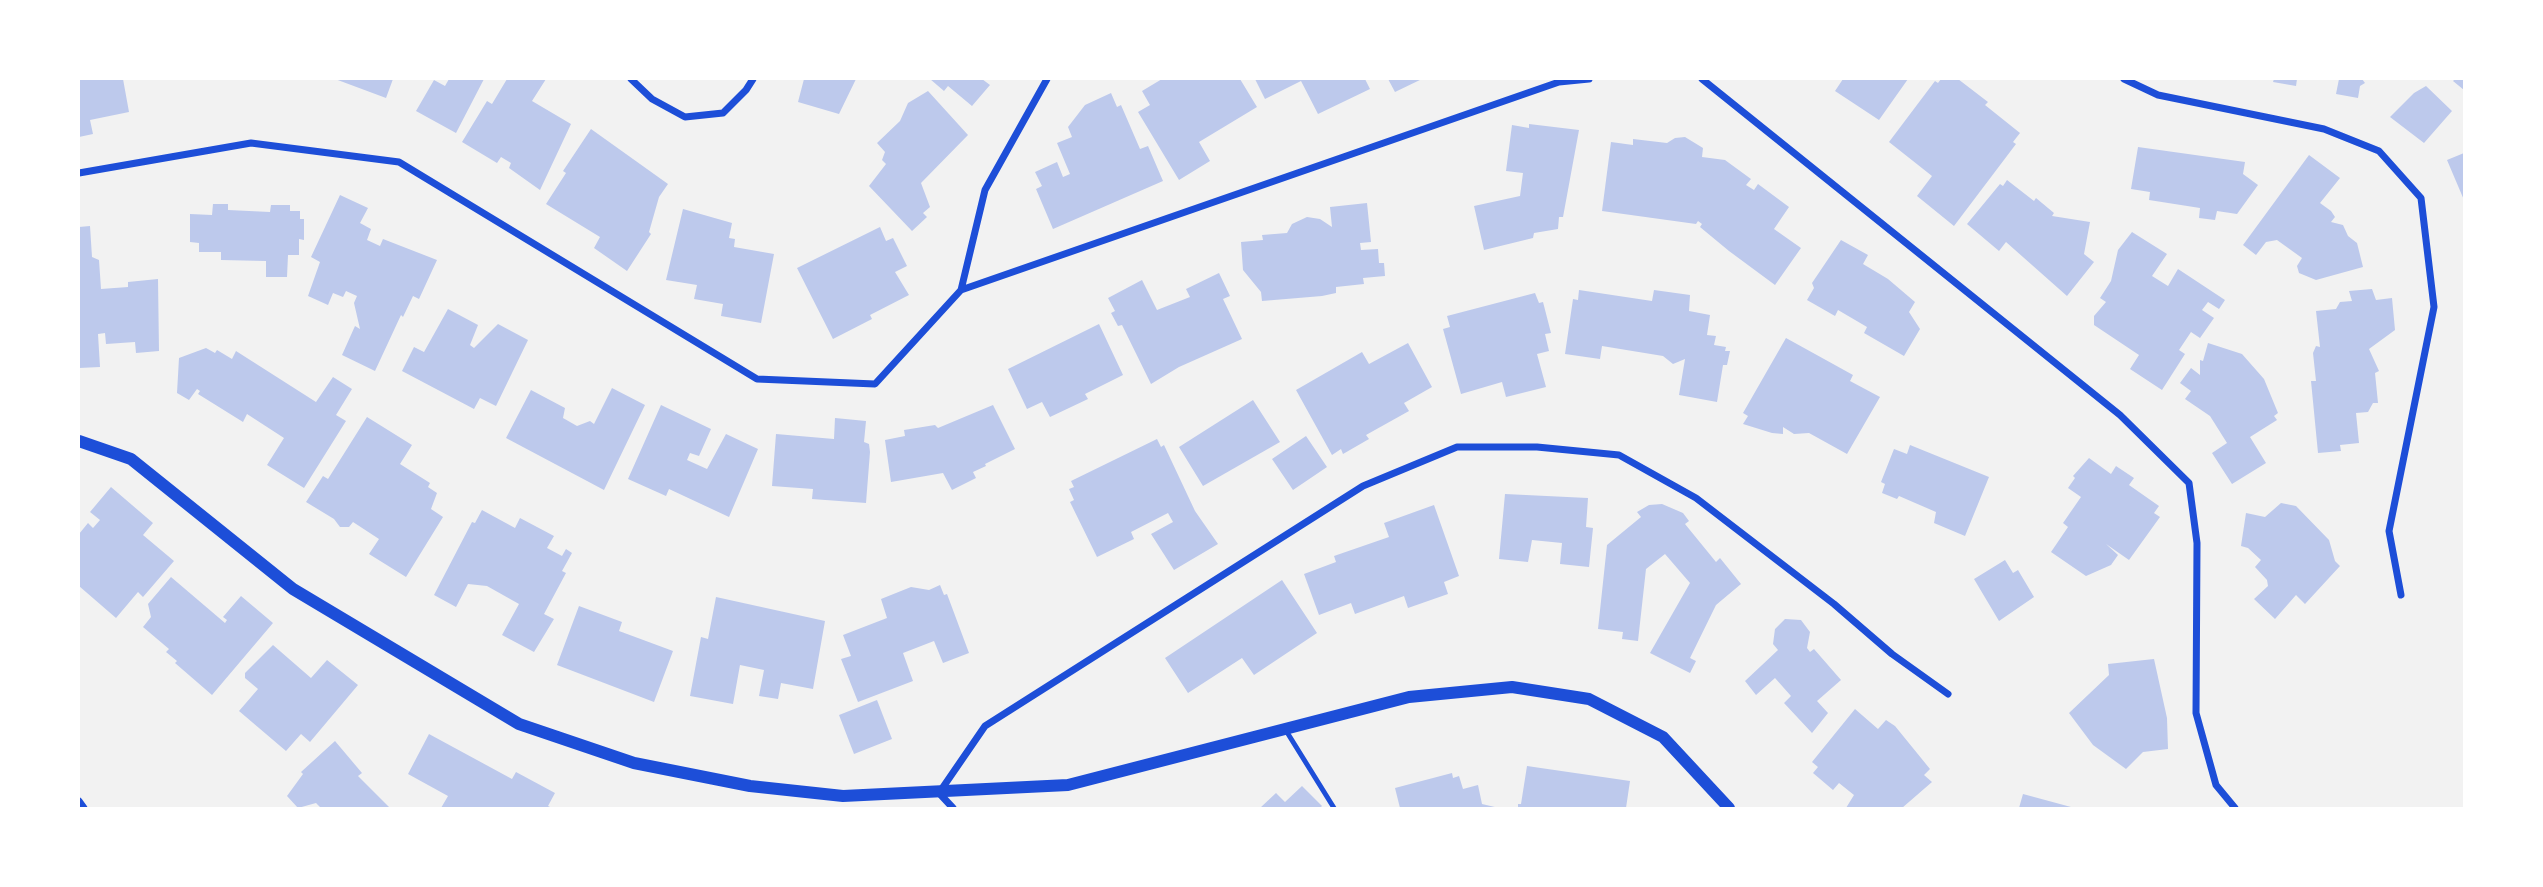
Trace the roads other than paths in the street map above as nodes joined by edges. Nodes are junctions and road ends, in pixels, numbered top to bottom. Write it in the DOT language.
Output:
graph roads {
  1 [pos="631,79"];
  2 [pos="753,79"];
  3 [pos="1047,79"];
  4 [pos="1589,79"];
  5 [pos="1702,79"];
  6 [pos="2124,79"];
  7 [pos="79,173"];
  8 [pos="961,290"];
  9 [pos="79,441"];
  10 [pos="2401,594"];
  11 [pos="1948,694"];
  12 [pos="1285,729"];
  13 [pos="939,793"];
  14 [pos="79,801"];
  15 [pos="83,808"];
  16 [pos="953,808"];
  17 [pos="1334,808"];
  18 [pos="1729,808"];
  19 [pos="2235,808"];
  1 -- 2 [label="street"];
  3 -- 8 [label="street"];
  4 -- 8 [label="street"];
  5 -- 19 [label="street"];
  6 -- 10 [label="street"];
  7 -- 8 [label="street"];
  9 -- 13 [label="street"];
  11 -- 13 [label="street"];
  12 -- 13 [label="street"];
  12 -- 17 [label="lane"];
  12 -- 18 [label="street"];
  13 -- 16 [label="street"];
  14 -- 15 [label="street"];
}
